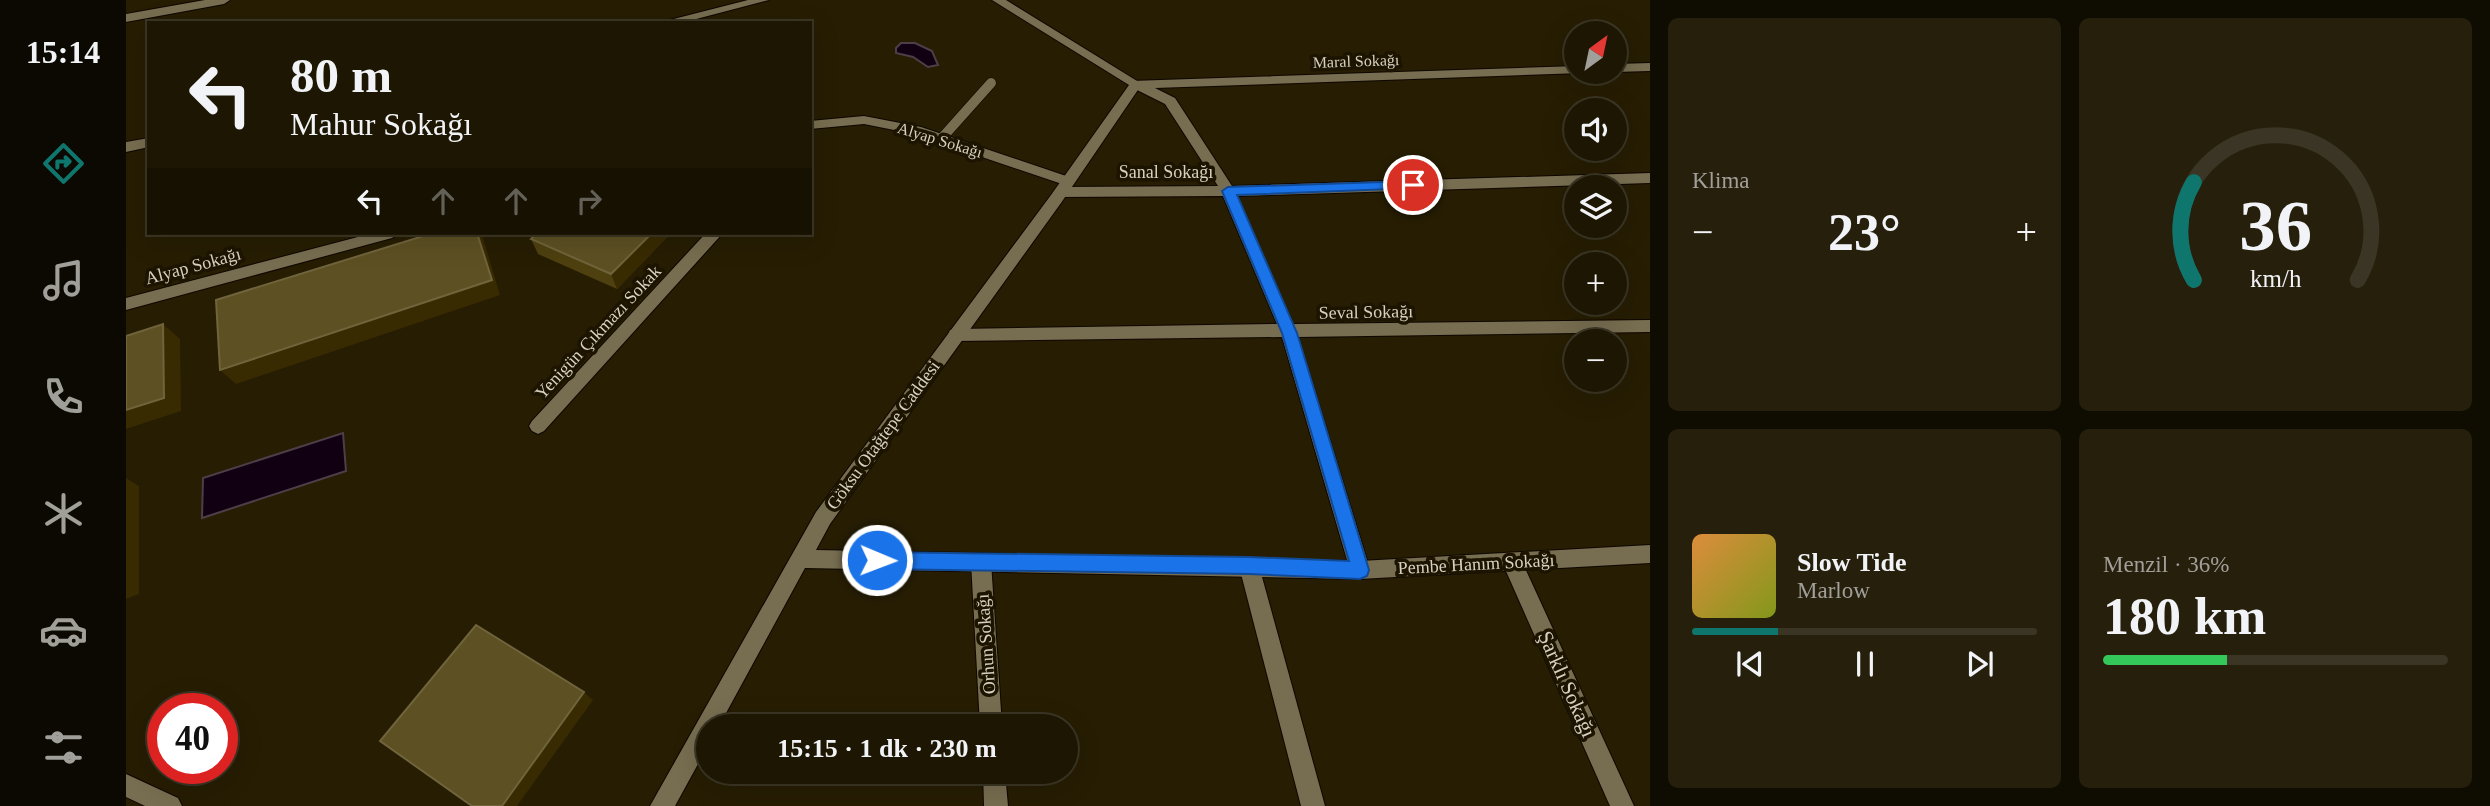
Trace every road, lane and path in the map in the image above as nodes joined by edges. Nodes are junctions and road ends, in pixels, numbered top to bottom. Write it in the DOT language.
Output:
graph roads {
  1 [pos="224,0"];
  2 [pos="762,0"];
  3 [pos="998,0"];
  4 [pos="126,18"];
  5 [pos="673,21"];
  6 [pos="1650,67"];
  7 [pos="1628,68"];
  8 [pos="1564,71"];
  9 [pos="991,83"];
  10 [pos="1136,84"];
  11 [pos="812,126"];
  12 [pos="942,139"];
  13 [pos="147,142"];
  14 [pos="126,147"];
  15 [pos="1650,178"];
  16 [pos="1064,186"];
  17 [pos="1228,191"];
  18 [pos="385,235"];
  19 [pos="713,235"];
  20 [pos="126,304"];
  21 [pos="1650,326"];
  22 [pos="1289,333"];
  23 [pos="956,335"];
  24 [pos="538,426"];
  25 [pos="1650,554"];
  26 [pos="799,559"];
  27 [pos="981,562"];
  28 [pos="1512,562"];
  29 [pos="1249,566"];
  30 [pos="1360,570"];
  31 [pos="990,714"];
  32 [pos="995,784"];
  33 [pos="126,785"];
  34 [pos="170,806"];
  35 [pos="662,806"];
  36 [pos="996,806"];
  37 [pos="1313,806"];
  38 [pos="1622,806"];
  1 -- 4 [label="street"];
  2 -- 5 [label="street"];
  3 -- 10 [label="street"];
  6 -- 7 [label="street"];
  8 -- 10 [label="street, Maral Sokağı"];
  9 -- 12 [label="lane"];
  10 -- 16 [label="street, Göksu Otağtepe Caddesi"];
  10 -- 17 [label="street"];
  11 -- 12 [label="street, Alyap Sokağı"];
  12 -- 16 [label="street, Alyap Sokağı"];
  13 -- 14 [label="street"];
  15 -- 17 [label="street, Sanal Sokağı"];
  16 -- 17 [label="street, Sanal Sokağı"];
  16 -- 23 [label="street, Göksu Otağtepe Caddesi"];
  17 -- 22 [label="street"];
  18 -- 20 [label="street, Alyap Sokağı"];
  19 -- 24 [label="street, Yenigün Çıkmazı Sokak"];
  21 -- 22 [label="street, Seval Sokağı"];
  22 -- 23 [label="street, Seval Sokağı"];
  22 -- 30 [label="street"];
  23 -- 26 [label="street, Göksu Otağtepe Caddesi"];
  25 -- 28 [label="street, Pembe Hanım Sokağı"];
  26 -- 27 [label="street, Pembe Hanım Sokağı"];
  26 -- 35 [label="street, Göksu Otağtepe Caddesi"];
  27 -- 29 [label="street, Pembe Hanım Sokağı"];
  27 -- 31 [label="street, Orhun Sokağı"];
  28 -- 30 [label="street, Pembe Hanım Sokağı"];
  28 -- 38 [label="street, Şarklı Sokağı"];
  29 -- 30 [label="street, Pembe Hanım Sokağı"];
  29 -- 37 [label="street"];
  32 -- 36 [label="street"];
  33 -- 34 [label="street"];
}
